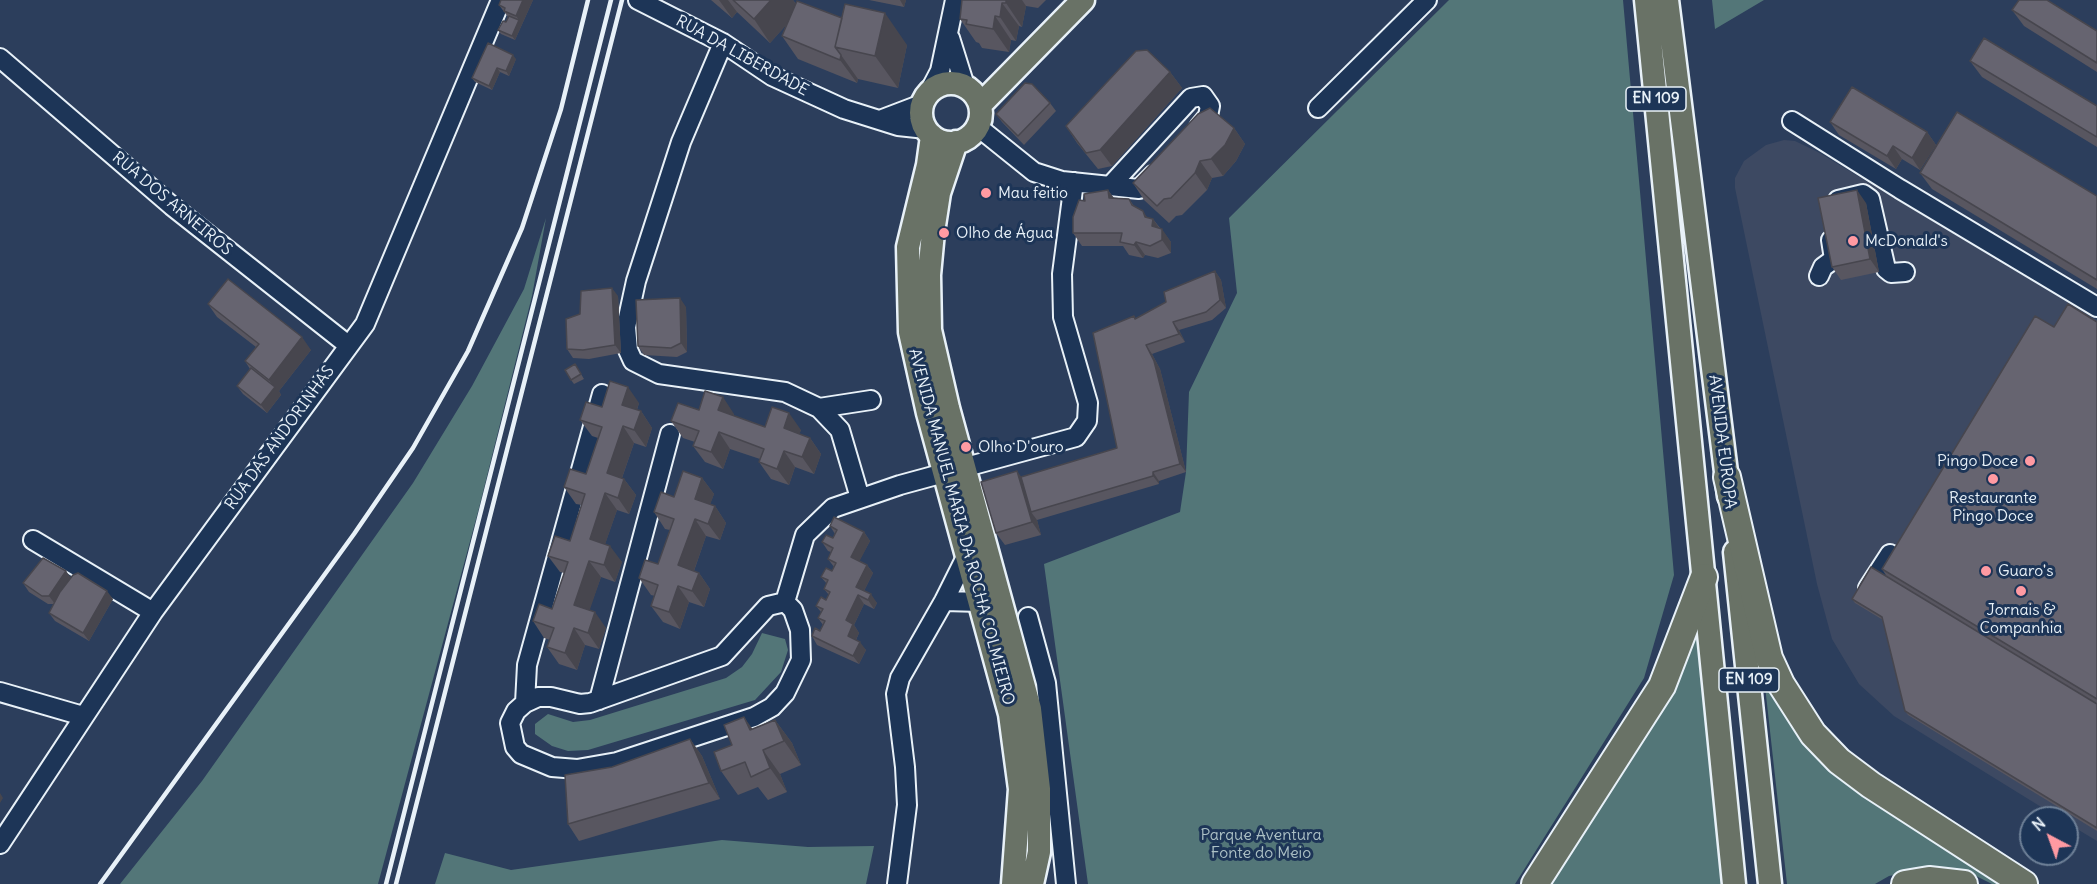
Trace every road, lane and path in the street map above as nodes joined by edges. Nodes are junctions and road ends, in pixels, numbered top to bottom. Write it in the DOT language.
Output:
graph roads {
  1 [pos="501,0"];
  2 [pos="638,0"];
  3 [pos="955,0"];
  4 [pos="1083,0"];
  5 [pos="1427,0"];
  6 [pos="1646,0"];
  7 [pos="1667,0"];
  8 [pos="949,34"];
  9 [pos="723,43"];
  10 [pos="0,58"];
  11 [pos="971,93"];
  12 [pos="925,98"];
  13 [pos="1318,108"];
  14 [pos="880,120"];
  15 [pos="1792,121"];
  16 [pos="978,127"];
  17 [pos="928,133"];
  18 [pos="1190,136"];
  19 [pos="956,142"];
  20 [pos="1167,161"];
  21 [pos="1074,182"];
  22 [pos="1111,185"];
  23 [pos="1905,272"];
  24 [pos="1819,276"];
  25 [pos="2097,307"];
  26 [pos="348,345"];
  27 [pos="602,394"];
  28 [pos="871,400"];
  29 [pos="819,408"];
  30 [pos="670,435"];
  31 [pos="963,468"];
  32 [pos="1727,477"];
  33 [pos="860,498"];
  34 [pos="33,540"];
  35 [pos="1890,554"];
  36 [pos="967,555"];
  37 [pos="1704,577"];
  38 [pos="1888,600"];
  39 [pos="944,601"];
  40 [pos="784,602"];
  41 [pos="981,602"];
  42 [pos="153,612"];
  43 [pos="1028,617"];
  44 [pos="0,692"];
  45 [pos="598,700"];
  46 [pos="525,703"];
  47 [pos="83,716"];
  48 [pos="0,844"];
  49 [pos="897,884"];
  50 [pos="1013,884"];
  51 [pos="1032,884"];
  52 [pos="1066,884"];
  53 [pos="1535,884"];
  54 [pos="1734,884"];
  55 [pos="1770,884"];
  56 [pos="1905,884"];
  57 [pos="1964,884"];
  58 [pos="2024,884"];
  1 -- 26 [label="street, RUA DAS ANDORINHAS"];
  2 -- 9 [label="street, RUA DA LIBERDADE"];
  3 -- 8 [label="street"];
  4 -- 11 [label="main road"];
  5 -- 13 [label="street"];
  6 -- 37 [label="main road, AVENIDA EUROPA / EN 109"];
  7 -- 32 [label="main road, AVENIDA EUROPA / EN 109"];
  8 -- 11 [label="street"];
  8 -- 12 [label="street"];
  9 -- 14 [label="street, RUA DA LIBERDADE"];
  9 -- 29 [label="street"];
  10 -- 26 [label="street, RUA DOS ARNEIROS"];
  11 -- 12 [label="main road"];
  11 -- 16 [label="main road"];
  12 -- 14 [label="street"];
  12 -- 17 [label="main road"];
  14 -- 17 [label="street, RUA DA LIBERDADE"];
  15 -- 25 [label="street"];
  16 -- 19 [label="main road"];
  16 -- 21 [label="street"];
  17 -- 19 [label="main road"];
  17 -- 31 [label="main road, AVENIDA MANUEL MARIA DA ROCHA COLMIEIRO"];
  18 -- 22 [label="street"];
  19 -- 31 [label="main road, AVENIDA MANUEL MARIA DA ROCHA COLMIEIRO"];
  20 -- 22 [label="street"];
  21 -- 22 [label="street"];
  21 -- 31 [label="street"];
  23 -- 24 [label="street"];
  26 -- 42 [label="street, RUA DAS ANDORINHAS"];
  27 -- 46 [label="street"];
  28 -- 29 [label="street"];
  29 -- 33 [label="street"];
  30 -- 45 [label="street"];
  31 -- 33 [label="street"];
  31 -- 36 [label="main road, AVENIDA MANUEL MARIA DA ROCHA COLMIEIRO"];
  31 -- 51 [label="main road, AVENIDA MANUEL MARIA DA ROCHA COLMIEIRO"];
  32 -- 55 [label="main road, AVENIDA EUROPA / EN 109"];
  32 -- 58 [label="highway"];
  33 -- 40 [label="street"];
  34 -- 42 [label="street"];
  35 -- 38 [label="street"];
  36 -- 39 [label="street"];
  36 -- 41 [label="main road, AVENIDA MANUEL MARIA DA ROCHA COLMIEIRO"];
  37 -- 53 [label="highway"];
  37 -- 54 [label="main road, AVENIDA EUROPA / EN 109"];
  39 -- 41 [label="street"];
  39 -- 49 [label="street"];
  40 -- 45 [label="street"];
  40 -- 46 [label="street"];
  41 -- 50 [label="main road, AVENIDA MANUEL MARIA DA ROCHA COLMIEIRO"];
  42 -- 47 [label="street, RUA DAS ANDORINHAS"];
  43 -- 52 [label="street"];
  44 -- 47 [label="street"];
  45 -- 46 [label="street"];
  47 -- 48 [label="street, RUA DAS ANDORINHAS"];
  56 -- 57 [label="highway"];
}
